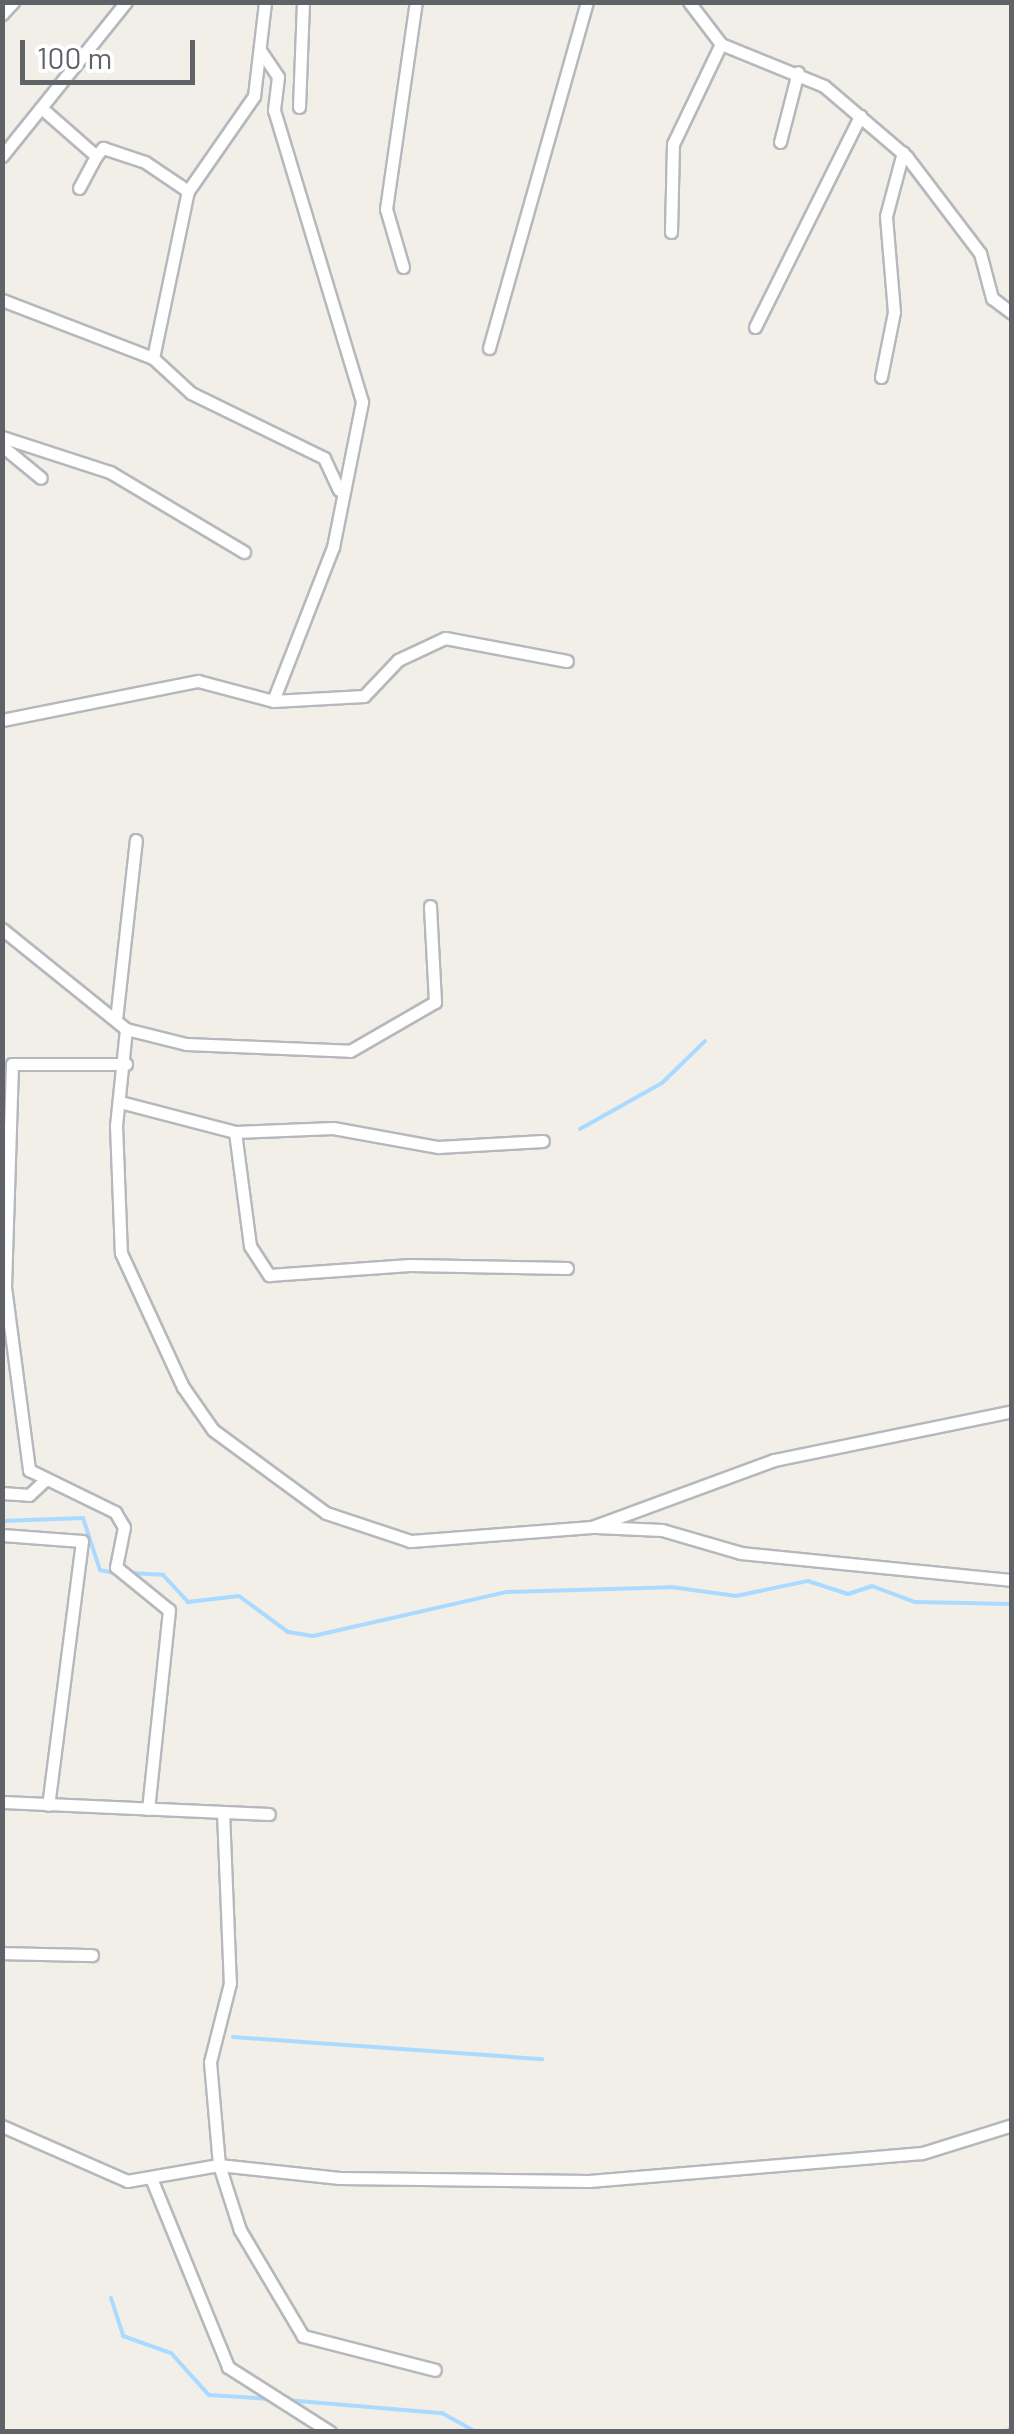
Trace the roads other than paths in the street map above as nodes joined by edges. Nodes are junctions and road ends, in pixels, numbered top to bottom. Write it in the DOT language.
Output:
graph roads {
  1 [pos="13,2"];
  2 [pos="126,2"];
  3 [pos="265,2"];
  4 [pos="303,2"];
  5 [pos="416,2"];
  6 [pos="588,2"];
  7 [pos="689,2"];
  8 [pos="2,14"];
  9 [pos="721,44"];
  10 [pos="260,50"];
  11 [pos="798,72"];
  12 [pos="299,107"];
  13 [pos="46,112"];
  14 [pos="860,116"];
  15 [pos="780,142"];
  16 [pos="902,152"];
  17 [pos="2,156"];
  18 [pos="96,156"];
  19 [pos="79,188"];
  20 [pos="188,191"];
  21 [pos="671,232"];
  22 [pos="403,268"];
  23 [pos="2,300"];
  24 [pos="1012,313"];
  25 [pos="754,327"];
  26 [pos="489,348"];
  27 [pos="152,358"];
  28 [pos="881,377"];
  29 [pos="2,437"];
  30 [pos="2,446"];
  31 [pos="41,478"];
  32 [pos="339,490"];
  33 [pos="244,552"];
  34 [pos="567,661"];
  35 [pos="272,700"];
  36 [pos="2,720"];
  37 [pos="136,840"];
  38 [pos="430,906"];
  39 [pos="2,929"];
  40 [pos="121,1024"];
  41 [pos="126,1064"];
  42 [pos="120,1102"];
  43 [pos="236,1132"];
  44 [pos="543,1141"];
  45 [pos="567,1268"];
  46 [pos="1012,1411"];
  47 [pos="43,1482"];
  48 [pos="2,1493"];
  49 [pos="592,1527"];
  50 [pos="2,1535"];
  51 [pos="1010,1580"];
  52 [pos="2,1802"];
  53 [pos="48,1805"];
  54 [pos="148,1808"];
  55 [pos="223,1812"];
  56 [pos="268,1814"];
  57 [pos="2,1953"];
  58 [pos="92,1956"];
  59 [pos="1012,2124"];
  60 [pos="2,2126"];
  61 [pos="219,2164"];
  62 [pos="151,2178"];
  63 [pos="435,2370"];
  64 [pos="330,2432"];
  1 -- 8 [label="street"];
  2 -- 13 [label="street"];
  3 -- 10 [label="street"];
  4 -- 12 [label="street"];
  5 -- 22 [label="street"];
  6 -- 26 [label="street"];
  7 -- 9 [label="street"];
  9 -- 11 [label="street"];
  9 -- 21 [label="street"];
  10 -- 20 [label="street"];
  10 -- 32 [label="street"];
  11 -- 14 [label="street"];
  11 -- 15 [label="street"];
  13 -- 17 [label="street"];
  13 -- 18 [label="street"];
  14 -- 16 [label="street"];
  14 -- 25 [label="street"];
  16 -- 24 [label="street"];
  16 -- 28 [label="street"];
  18 -- 19 [label="street"];
  18 -- 20 [label="street"];
  20 -- 27 [label="street"];
  23 -- 27 [label="street"];
  27 -- 32 [label="street"];
  29 -- 33 [label="street"];
  30 -- 31 [label="street"];
  32 -- 35 [label="street"];
  34 -- 35 [label="street"];
  35 -- 36 [label="street"];
  37 -- 40 [label="street"];
  38 -- 40 [label="street"];
  39 -- 40 [label="street"];
  40 -- 41 [label="street"];
  41 -- 42 [label="street"];
  41 -- 47 [label="street"];
  42 -- 43 [label="street"];
  42 -- 49 [label="street"];
  43 -- 44 [label="street"];
  43 -- 45 [label="street"];
  46 -- 49 [label="street"];
  47 -- 48 [label="street"];
  47 -- 54 [label="street"];
  49 -- 51 [label="street"];
  50 -- 53 [label="street"];
  52 -- 53 [label="street"];
  53 -- 54 [label="street"];
  54 -- 55 [label="street"];
  55 -- 56 [label="street"];
  55 -- 61 [label="street"];
  57 -- 58 [label="street"];
  59 -- 61 [label="street"];
  60 -- 62 [label="street"];
  61 -- 62 [label="street"];
  61 -- 63 [label="street"];
  62 -- 64 [label="street"];
}
